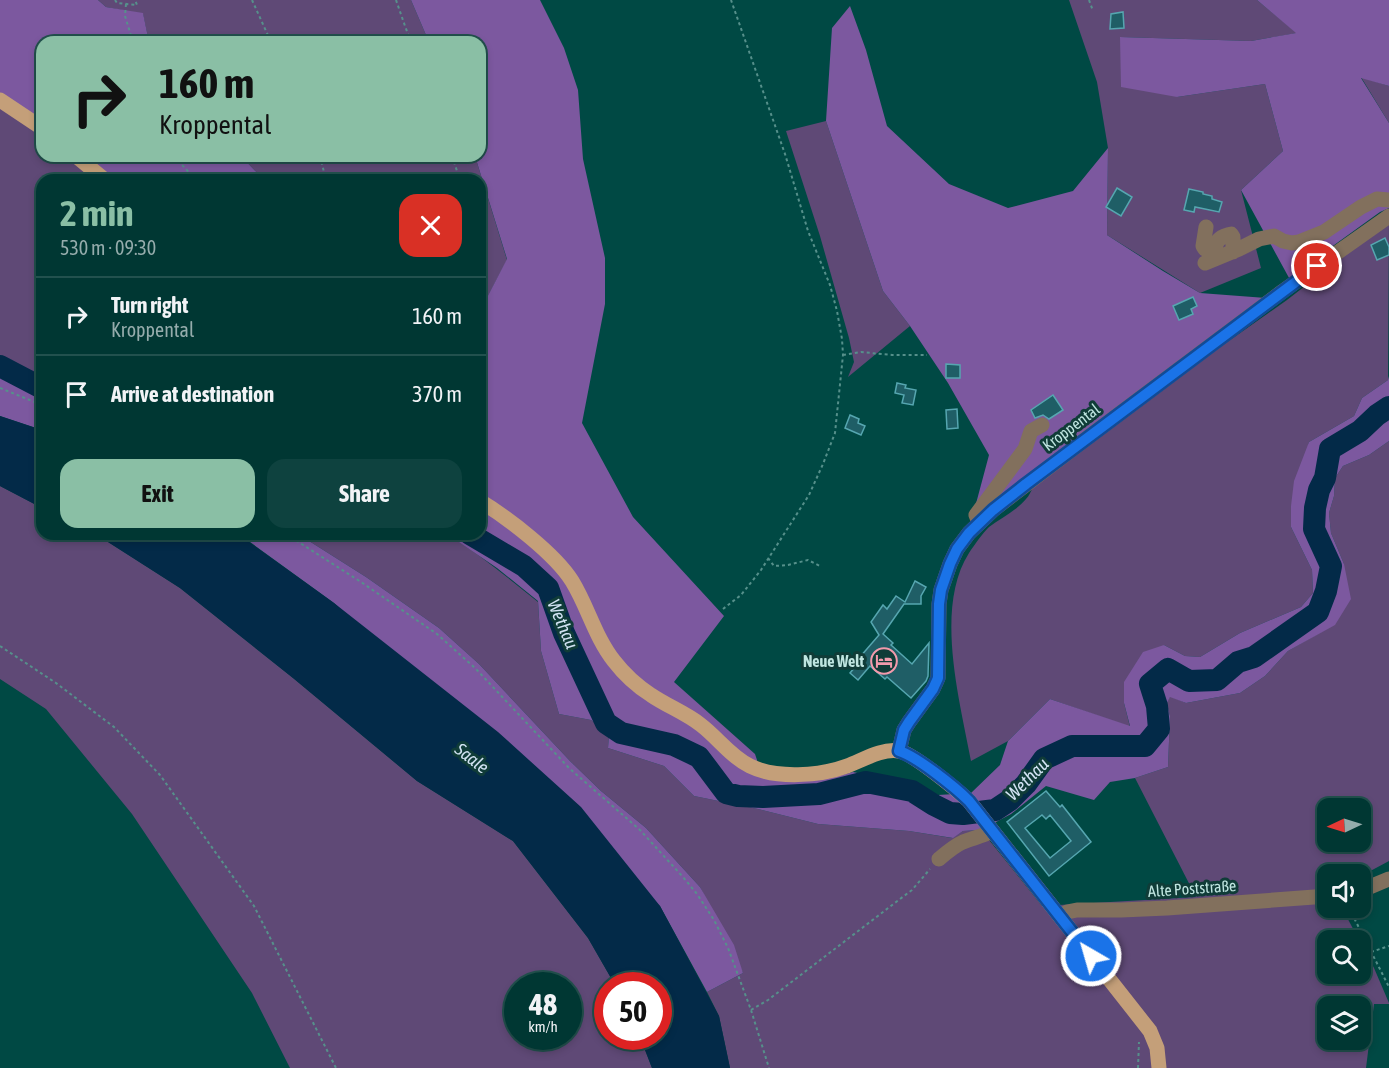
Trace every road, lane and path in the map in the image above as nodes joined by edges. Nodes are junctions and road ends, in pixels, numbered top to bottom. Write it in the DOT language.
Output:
graph roads {
  1 [pos="115,0"];
  2 [pos="135,0"];
  3 [pos="252,0"];
  4 [pos="396,0"];
  5 [pos="731,0"];
  6 [pos="1089,0"];
  7 [pos="126,4"];
  8 [pos="1093,11"];
  9 [pos="131,36"];
  10 [pos="269,36"];
  11 [pos="409,36"];
  12 [pos="0,100"];
  13 [pos="36,124"];
  14 [pos="83,162"];
  15 [pos="180,162"];
  16 [pos="98,174"];
  17 [pos="190,174"];
  18 [pos="1389,200"];
  19 [pos="1389,216"];
  20 [pos="1206,227"];
  21 [pos="1233,252"];
  22 [pos="1205,263"];
  23 [pos="843,355"];
  24 [pos="927,355"];
  25 [pos="0,388"];
  26 [pos="36,403"];
  27 [pos="1042,425"];
  28 [pos="486,505"];
  29 [pos="979,523"];
  30 [pos="295,540"];
  31 [pos="768,558"];
  32 [pos="820,566"];
  33 [pos="723,609"];
  34 [pos="0,646"];
  35 [pos="899,751"];
  36 [pos="989,827"];
  37 [pos="939,859"];
  38 [pos="1389,879"];
  39 [pos="1371,886"];
  40 [pos="1317,897"];
  41 [pos="1060,917"];
  42 [pos="1389,946"];
  43 [pos="1371,952"];
  44 [pos="1389,987"];
  45 [pos="751,1010"];
  46 [pos="1140,1018"];
  47 [pos="336,1068"];
  48 [pos="769,1068"];
  49 [pos="1137,1068"];
  50 [pos="1159,1068"];
  1 -- 7 [label="path"];
  2 -- 7 [label="path"];
  3 -- 10 [label="path"];
  4 -- 11 [label="path"];
  5 -- 23 [label="path"];
  6 -- 8 [label="path"];
  7 -- 9 [label="path"];
  12 -- 13 [label="main road"];
  14 -- 16 [label="main road"];
  15 -- 17 [label="path"];
  18 -- 21 [label="street"];
  19 -- 29 [label="street, Kroppental"];
  20 -- 21 [label="street"];
  21 -- 22 [label="street"];
  23 -- 24 [label="path"];
  23 -- 31 [label="path"];
  25 -- 26 [label="path"];
  27 -- 29 [label="street"];
  28 -- 35 [label="main road"];
  29 -- 35 [label="street, Kroppental"];
  30 -- 45 [label="path"];
  31 -- 32 [label="path"];
  31 -- 33 [label="path"];
  34 -- 47 [label="path"];
  35 -- 36 [label="main road"];
  36 -- 37 [label="street"];
  36 -- 41 [label="main road"];
  37 -- 45 [label="path"];
  38 -- 39 [label="street"];
  40 -- 41 [label="street, Alte Poststraße"];
  41 -- 46 [label="main road"];
  42 -- 43 [label="path"];
  43 -- 44 [label="path"];
  45 -- 48 [label="path"];
  46 -- 49 [label="path"];
  46 -- 50 [label="main road"];
}
